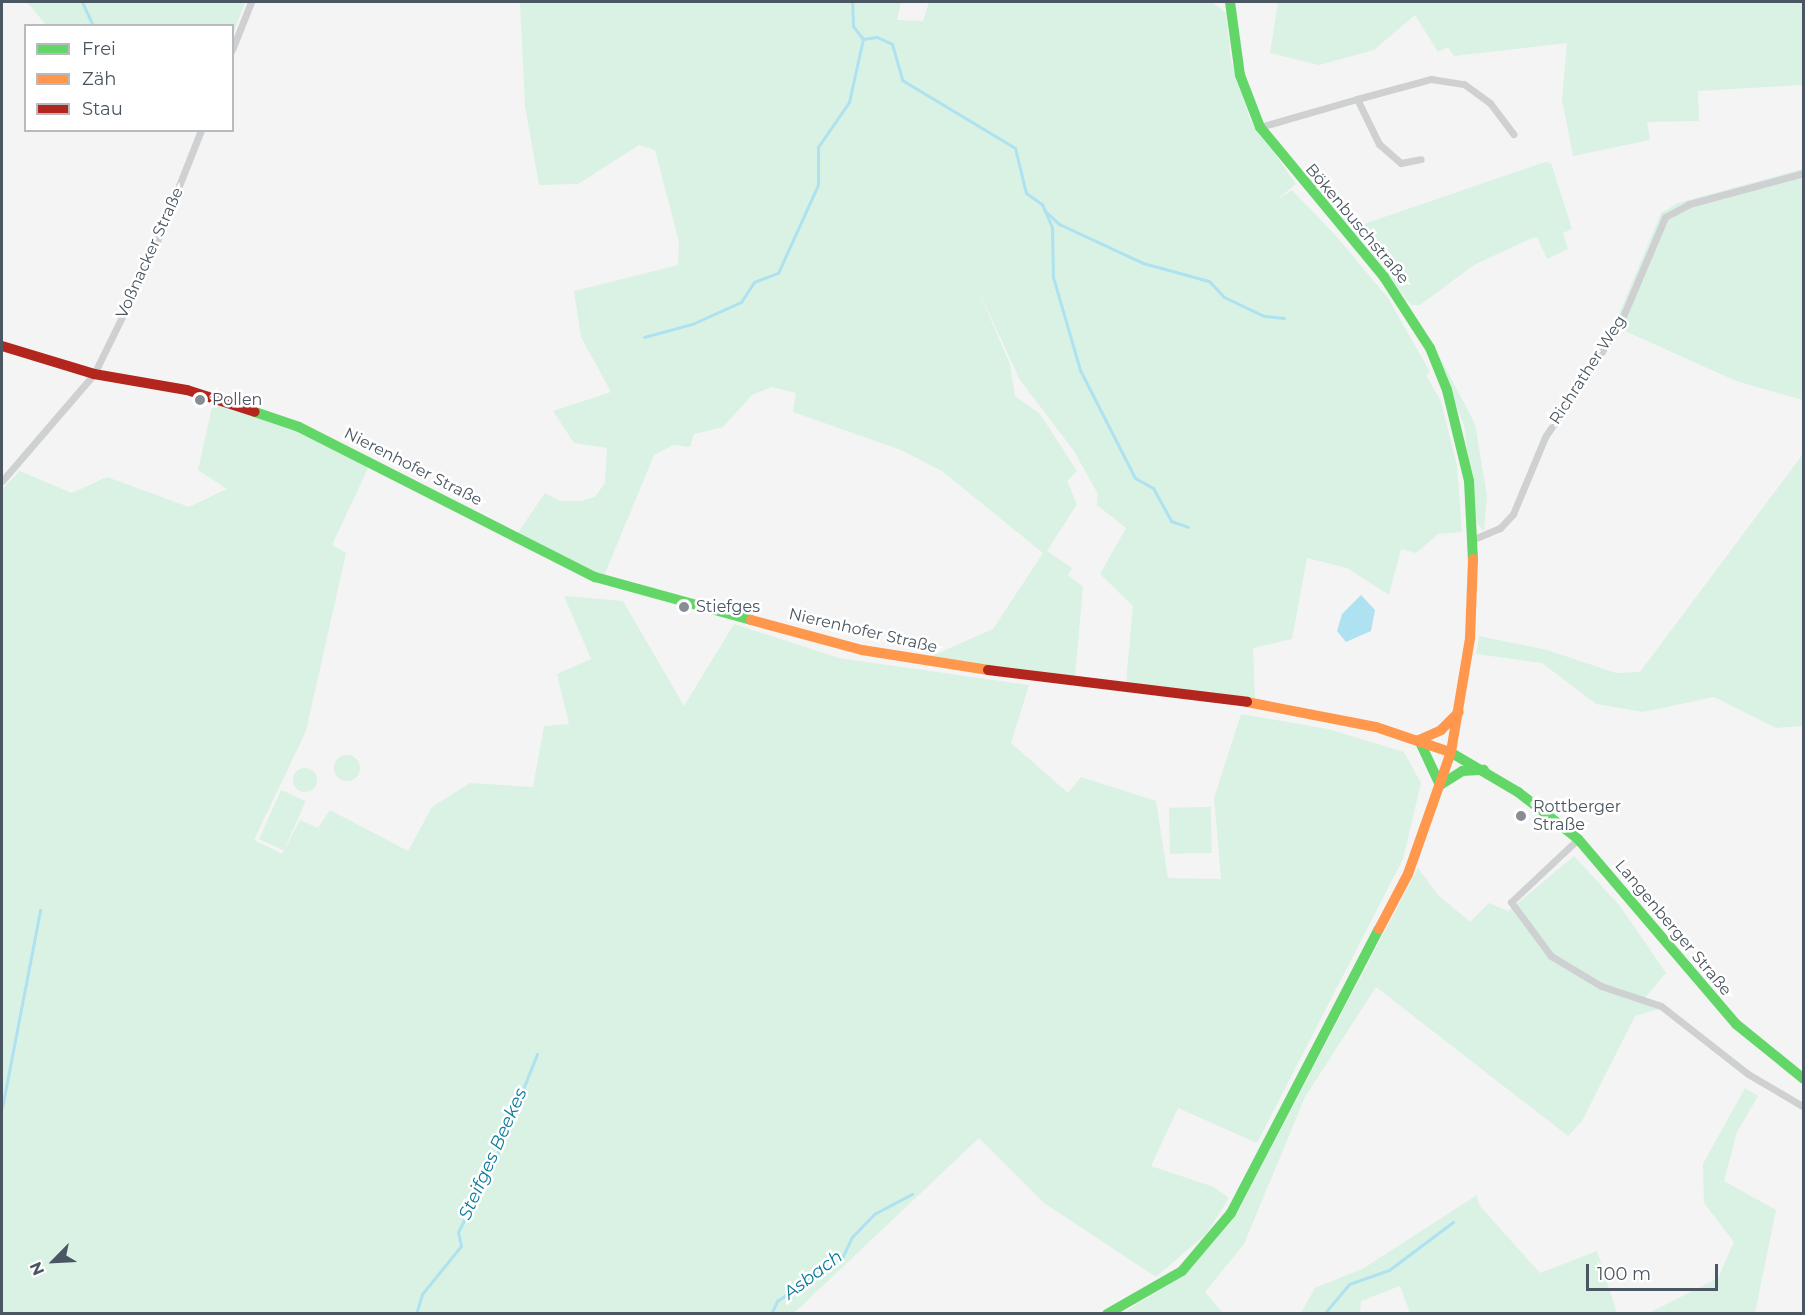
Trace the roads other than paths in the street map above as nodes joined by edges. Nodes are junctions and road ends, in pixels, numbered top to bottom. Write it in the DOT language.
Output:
graph roads {
  1 [pos="251,2"];
  2 [pos="1230,2"];
  3 [pos="234,45"];
  4 [pos="1356,99"];
  5 [pos="1260,127"];
  6 [pos="200,132"];
  7 [pos="1513,134"];
  8 [pos="1421,159"];
  9 [pos="1803,172"];
  10 [pos="2,346"];
  11 [pos="94,374"];
  12 [pos="2,481"];
  13 [pos="1474,539"];
  14 [pos="1460,712"];
  15 [pos="1419,740"];
  16 [pos="1451,752"];
  17 [pos="1484,770"];
  18 [pos="1440,785"];
  19 [pos="1578,839"];
  20 [pos="1803,1078"];
  21 [pos="1803,1107"];
  22 [pos="1107,1314"];
  1 -- 3 [label="street"];
  2 -- 5 [label="main road, Bökenbuschstraße"];
  4 -- 5 [label="street"];
  4 -- 7 [label="street"];
  4 -- 8 [label="street"];
  5 -- 13 [label="main road, Bökenbuschstraße"];
  6 -- 11 [label="street, Voßnacker Straße"];
  9 -- 13 [label="street, Richrather Weg"];
  10 -- 11 [label="main road, Nierenhofer Straße"];
  11 -- 12 [label="street"];
  11 -- 15 [label="main road, Nierenhofer Straße"];
  13 -- 14 [label="main road, Bökenbuschstraße"];
  14 -- 15 [label="main road"];
  14 -- 16 [label="main road, Bökenbuschstraße"];
  15 -- 16 [label="main road, Nierenhofer Straße"];
  15 -- 18 [label="main road"];
  16 -- 17 [label="main road, Langenberger Straße"];
  16 -- 18 [label="main road"];
  17 -- 18 [label="main road"];
  17 -- 19 [label="main road, Langenberger Straße"];
  18 -- 22 [label="main road"];
  19 -- 20 [label="main road, Langenberger Straße"];
  19 -- 21 [label="street"];
}
